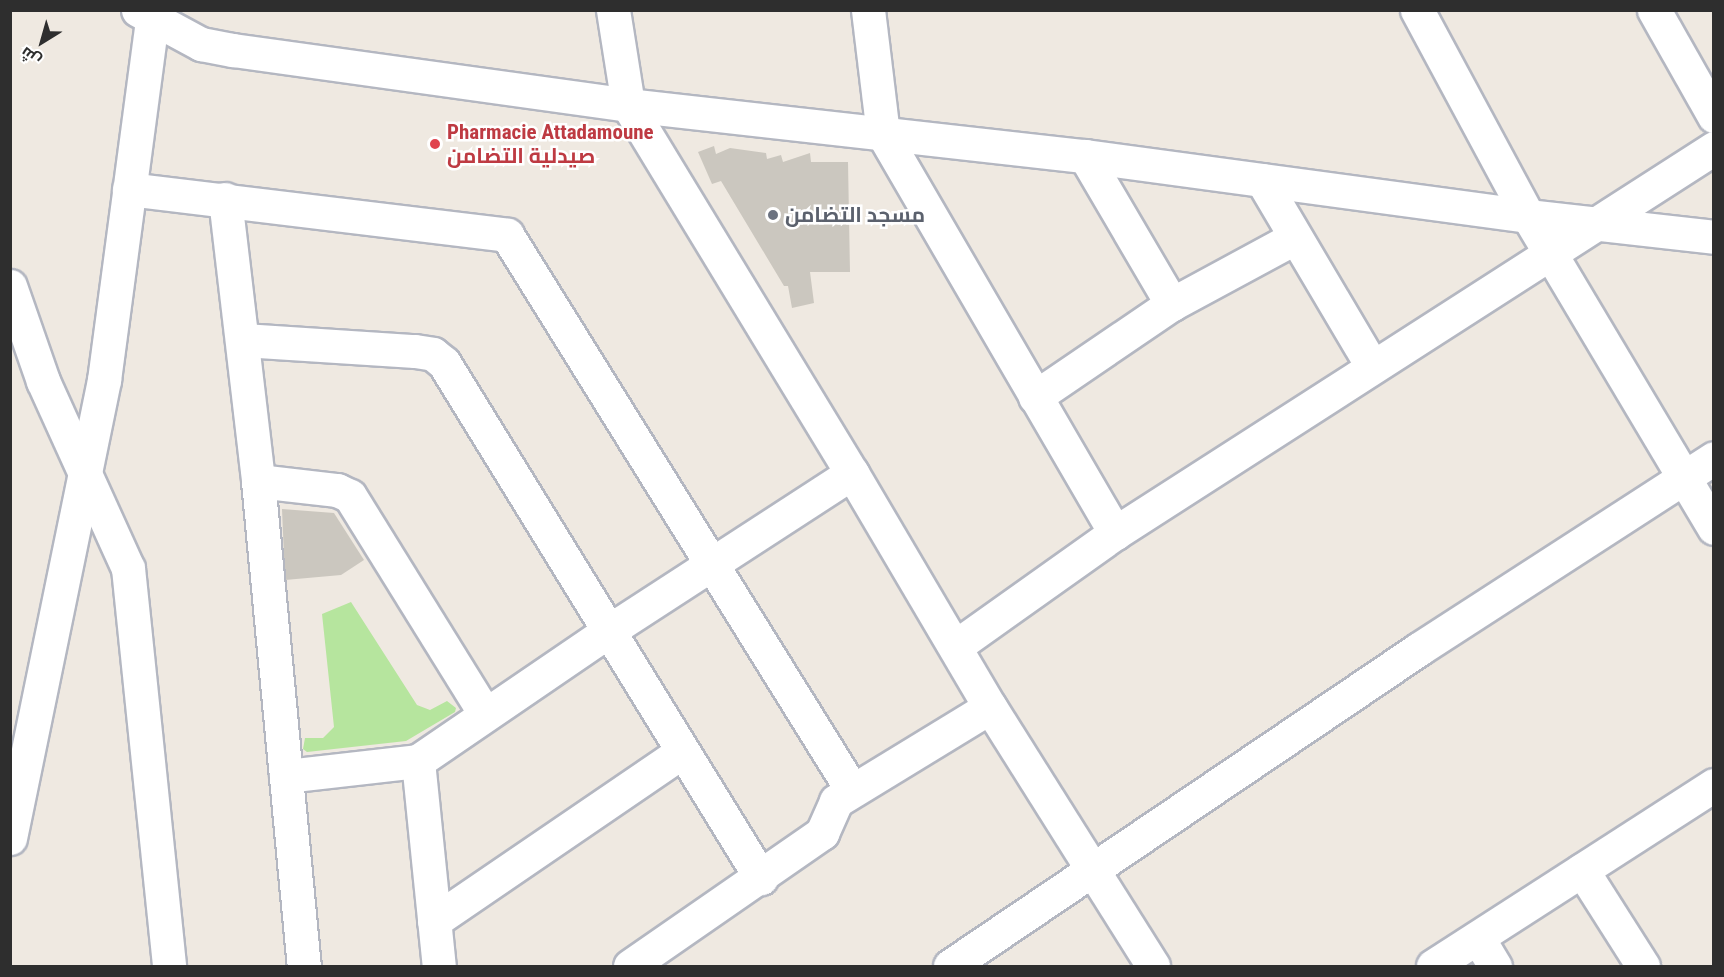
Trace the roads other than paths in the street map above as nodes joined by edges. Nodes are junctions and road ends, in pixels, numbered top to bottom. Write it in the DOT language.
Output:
graph roads {
  1 [pos="613,10"];
  2 [pos="868,10"];
  3 [pos="1417,10"];
  4 [pos="1654,10"];
  5 [pos="145,15"];
  6 [pos="628,105"];
  7 [pos="1713,117"];
  8 [pos="883,134"];
  9 [pos="1713,148"];
  10 [pos="1085,156"];
  11 [pos="1262,180"];
  12 [pos="129,189"];
  13 [pos="225,199"];
  14 [pos="1528,216"];
  15 [pos="1599,224"];
  16 [pos="1713,237"];
  17 [pos="1294,238"];
  18 [pos="1551,252"];
  19 [pos="10,286"];
  20 [pos="1172,304"];
  21 [pos="243,340"];
  22 [pos="1372,366"];
  23 [pos="1035,397"];
  24 [pos="1713,458"];
  25 [pos="852,472"];
  26 [pos="84,473"];
  27 [pos="1683,478"];
  28 [pos="258,481"];
  29 [pos="1713,528"];
  30 [pos="1115,533"];
  31 [pos="710,563"];
  32 [pos="607,632"];
  33 [pos="956,646"];
  34 [pos="990,707"];
  35 [pos="10,714"];
  36 [pos="485,714"];
  37 [pos="682,752"];
  38 [pos="27,760"];
  39 [pos="418,761"];
  40 [pos="286,776"];
  41 [pos="852,790"];
  42 [pos="1709,798"];
  43 [pos="10,838"];
  44 [pos="1582,870"];
  45 [pos="1093,871"];
  46 [pos="761,878"];
  47 [pos="434,921"];
  48 [pos="1478,938"];
  49 [pos="169,966"];
  50 [pos="304,966"];
  51 [pos="439,966"];
  52 [pos="630,966"];
  53 [pos="950,966"];
  54 [pos="1153,966"];
  55 [pos="1433,966"];
  56 [pos="1495,966"];
  57 [pos="1643,966"];
  1 -- 6 [label="street"];
  2 -- 8 [label="street"];
  3 -- 14 [label="street"];
  4 -- 7 [label="street"];
  5 -- 6 [label="street"];
  5 -- 12 [label="street"];
  6 -- 8 [label="street"];
  6 -- 25 [label="street"];
  8 -- 10 [label="street"];
  8 -- 23 [label="street"];
  9 -- 15 [label="street"];
  10 -- 11 [label="street"];
  10 -- 20 [label="street"];
  11 -- 14 [label="street"];
  11 -- 17 [label="street"];
  12 -- 13 [label="street"];
  12 -- 26 [label="street"];
  13 -- 21 [label="street"];
  13 -- 31 [label="street"];
  14 -- 15 [label="street"];
  14 -- 18 [label="street"];
  15 -- 16 [label="street"];
  15 -- 18 [label="street"];
  17 -- 20 [label="street"];
  17 -- 22 [label="street"];
  18 -- 22 [label="street"];
  18 -- 27 [label="street"];
  19 -- 26 [label="street"];
  20 -- 23 [label="street"];
  21 -- 28 [label="street"];
  21 -- 32 [label="street"];
  22 -- 30 [label="street"];
  23 -- 30 [label="street"];
  24 -- 27 [label="street"];
  25 -- 31 [label="street"];
  25 -- 33 [label="street"];
  26 -- 38 [label="street"];
  26 -- 49 [label="street"];
  27 -- 29 [label="street"];
  27 -- 45 [label="street"];
  28 -- 36 [label="street"];
  28 -- 40 [label="street"];
  30 -- 33 [label="street"];
  31 -- 32 [label="street"];
  31 -- 41 [label="street"];
  32 -- 36 [label="street"];
  32 -- 37 [label="street"];
  33 -- 34 [label="street"];
  34 -- 41 [label="street"];
  34 -- 45 [label="street"];
  35 -- 38 [label="street"];
  36 -- 39 [label="street"];
  37 -- 46 [label="street"];
  37 -- 47 [label="street"];
  38 -- 43 [label="street"];
  39 -- 40 [label="street"];
  39 -- 47 [label="street"];
  40 -- 50 [label="street"];
  41 -- 46 [label="street"];
  42 -- 44 [label="street"];
  44 -- 48 [label="street"];
  44 -- 57 [label="street"];
  45 -- 53 [label="street"];
  45 -- 54 [label="street"];
  46 -- 52 [label="street"];
  47 -- 51 [label="street"];
  48 -- 55 [label="street"];
  48 -- 56 [label="street"];
}
